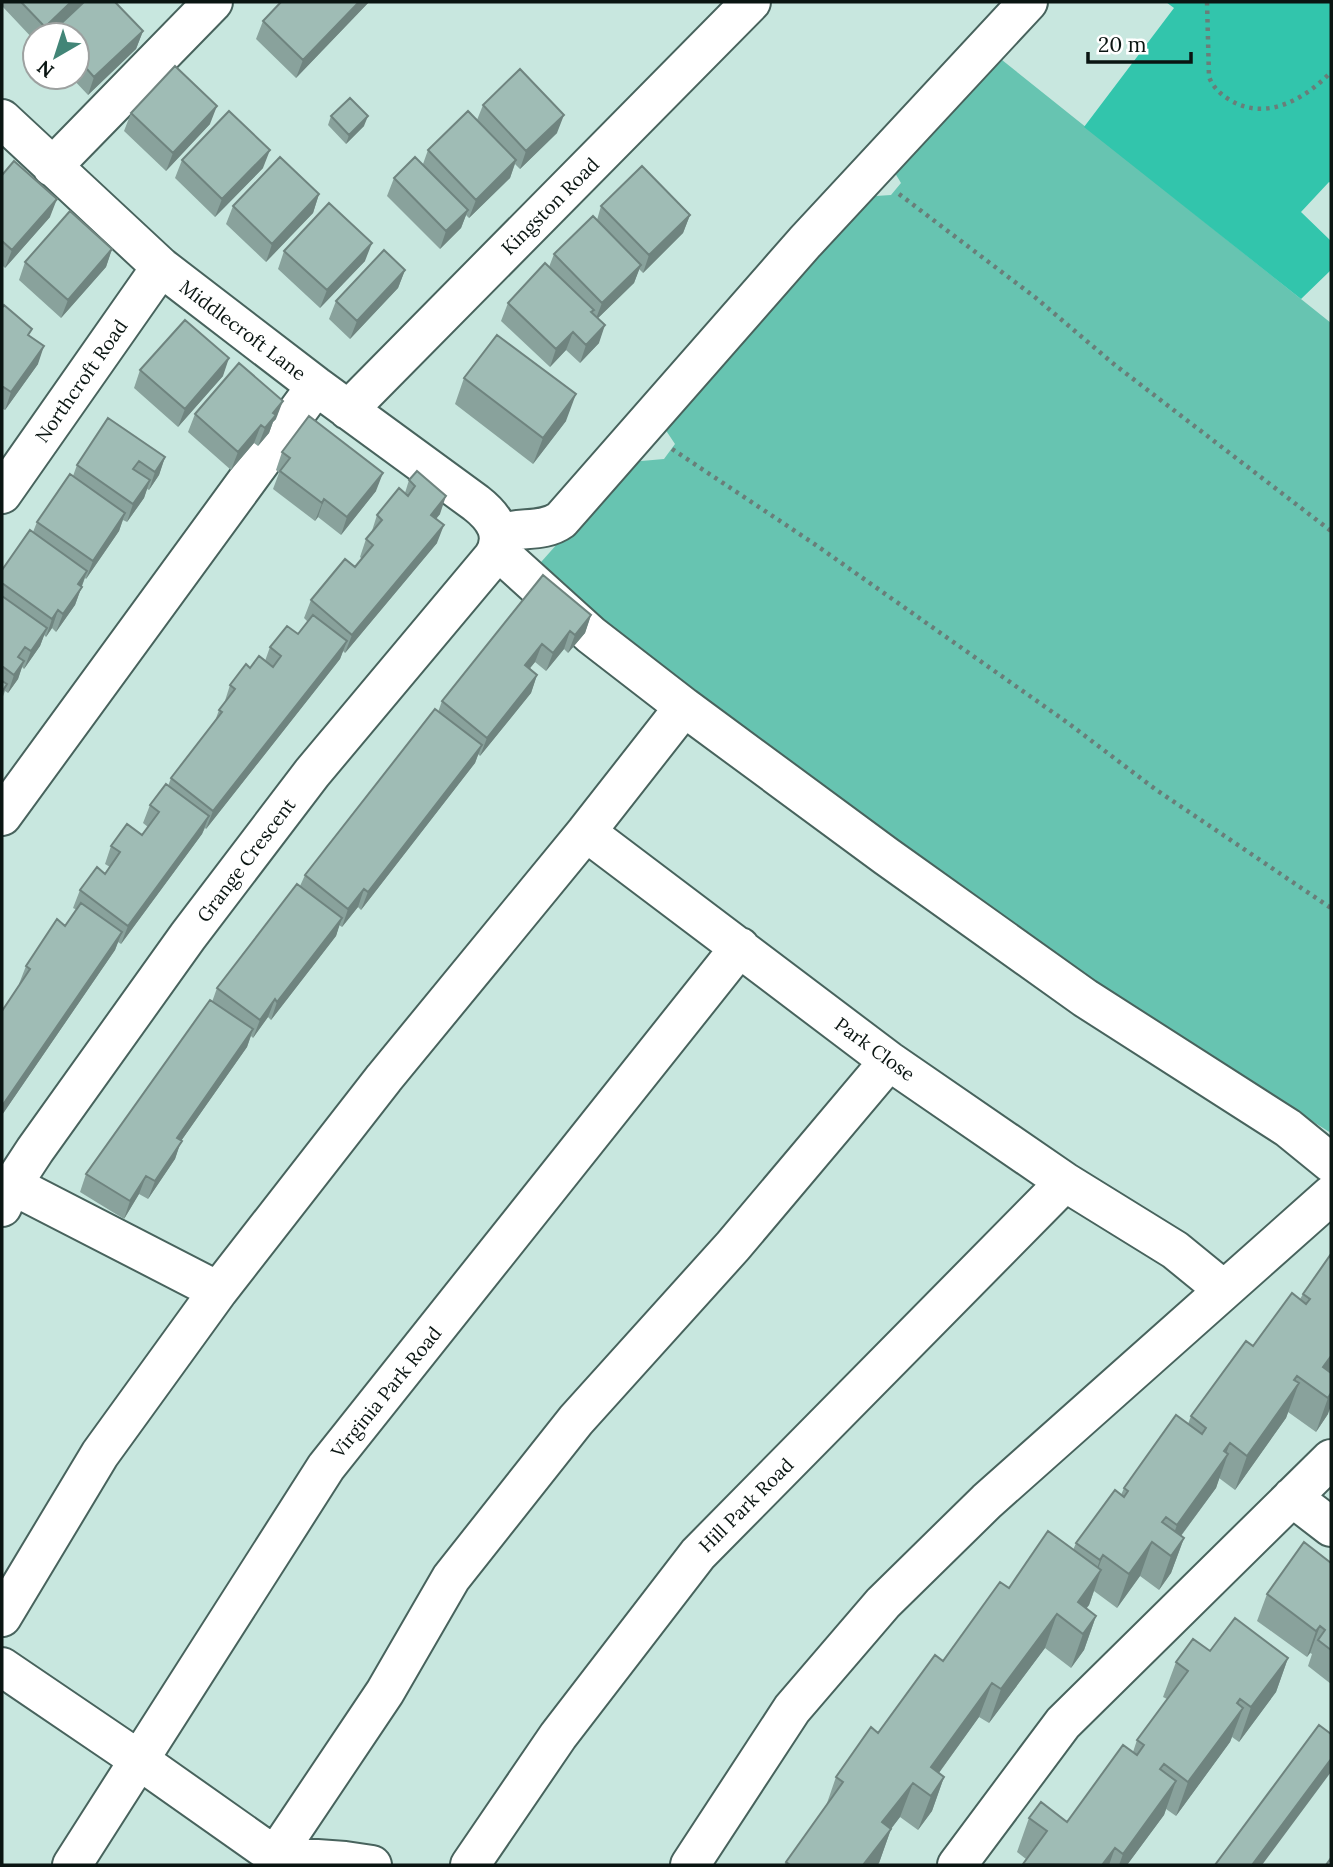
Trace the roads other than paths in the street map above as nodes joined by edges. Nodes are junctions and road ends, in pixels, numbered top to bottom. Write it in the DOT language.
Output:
graph roads {
  1 [pos="213,2"];
  2 [pos="751,2"];
  3 [pos="1028,2"];
  4 [pos="2,119"];
  5 [pos="52,167"];
  6 [pos="161,268"];
  7 [pos="316,386"];
  8 [pos="348,410"];
  9 [pos="2,494"];
  10 [pos="498,536"];
  11 [pos="684,707"];
  12 [pos="2,816"];
  13 [pos="586,832"];
  14 [pos="740,947"];
  15 [pos="890,1061"];
  16 [pos="1331,1163"];
  17 [pos="10,1180"];
  18 [pos="1065,1182"];
  19 [pos="1331,1195"];
  20 [pos="1224,1290"];
  21 [pos="218,1291"];
  22 [pos="1331,1459"];
  23 [pos="1292,1497"];
  24 [pos="1331,1527"];
  25 [pos="2,1617"];
  26 [pos="2,1668"];
  27 [pos="139,1760"];
  28 [pos="275,1856"];
  29 [pos="72,1865"];
  30 [pos="372,1865"];
  31 [pos="470,1865"];
  32 [pos="690,1865"];
  33 [pos="957,1865"];
  1 -- 5 [label="street"];
  2 -- 8 [label="street, Kingston Road"];
  3 -- 10 [label="street"];
  4 -- 5 [label="street, Middlecroft Lane"];
  5 -- 6 [label="street, Middlecroft Lane"];
  6 -- 7 [label="street, Middlecroft Lane"];
  6 -- 9 [label="street, Northcroft Road"];
  7 -- 8 [label="street, Middlecroft Lane"];
  7 -- 12 [label="street"];
  8 -- 10 [label="street, Middlecroft Lane"];
  10 -- 11 [label="street, Middlecroft Lane"];
  10 -- 17 [label="street, Grange Crescent"];
  11 -- 13 [label="street"];
  11 -- 16 [label="street, Middlecroft Lane"];
  13 -- 14 [label="street, Park Close"];
  13 -- 21 [label="street"];
  14 -- 15 [label="street, Park Close"];
  14 -- 27 [label="street, Virginia Park Road"];
  15 -- 18 [label="street, Park Close"];
  15 -- 28 [label="street"];
  17 -- 21 [label="street"];
  18 -- 20 [label="street, Park Close"];
  18 -- 31 [label="street, Hill Park Road"];
  19 -- 20 [label="street"];
  20 -- 32 [label="street"];
  21 -- 25 [label="street"];
  22 -- 23 [label="street"];
  23 -- 24 [label="street"];
  23 -- 33 [label="street"];
  26 -- 27 [label="street"];
  27 -- 28 [label="street"];
  27 -- 29 [label="street, Virginia Park Road"];
  28 -- 30 [label="street"];
}
